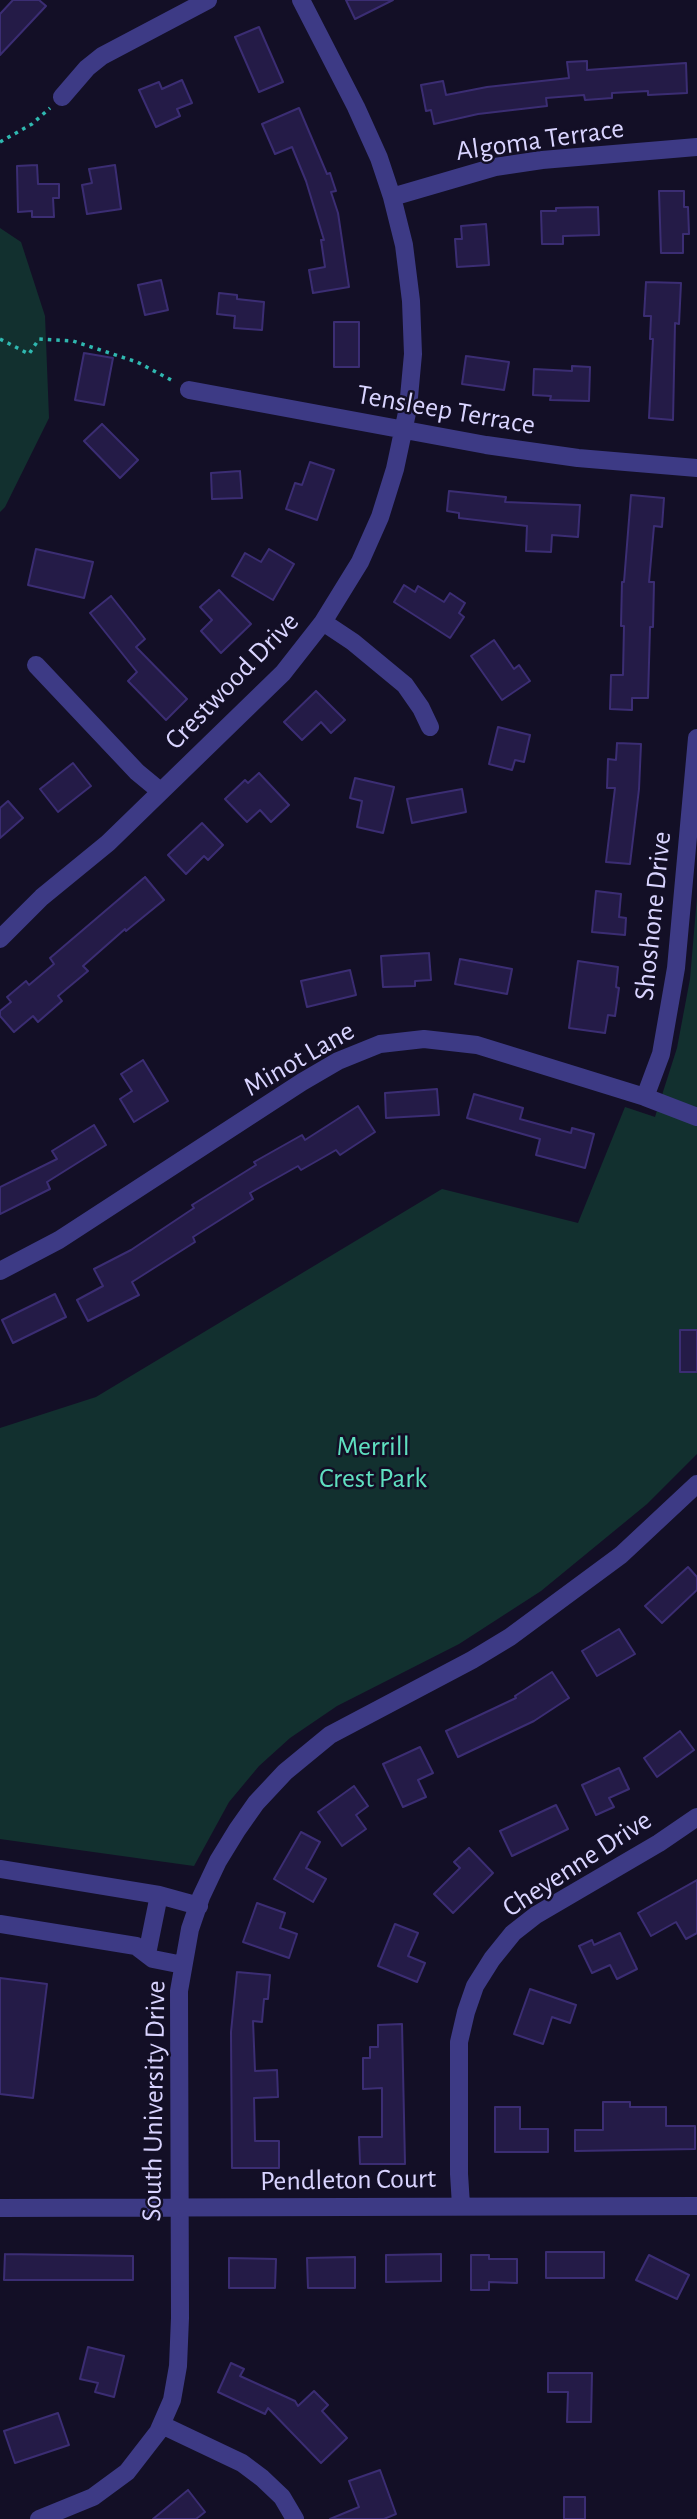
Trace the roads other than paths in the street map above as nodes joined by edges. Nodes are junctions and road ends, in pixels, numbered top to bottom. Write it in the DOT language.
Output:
graph roads {
  1 [pos="208,0"];
  2 [pos="301,0"];
  3 [pos="62,97"];
  4 [pos="697,147"];
  5 [pos="393,197"];
  6 [pos="189,390"];
  7 [pos="404,430"];
  8 [pos="697,468"];
  9 [pos="323,622"];
  10 [pos="36,665"];
  11 [pos="430,727"];
  12 [pos="697,738"];
  13 [pos="160,792"];
  14 [pos="0,939"];
  15 [pos="645,1097"];
  16 [pos="697,1117"];
  17 [pos="0,1271"];
  18 [pos="697,1484"];
  19 [pos="697,1817"];
  20 [pos="0,1869"];
  21 [pos="159,1895"];
  22 [pos="198,1906"];
  23 [pos="0,1924"];
  24 [pos="146,1954"];
  25 [pos="183,1965"];
  26 [pos="461,2205"];
  27 [pos="697,2206"];
  28 [pos="179,2207"];
  29 [pos="0,2208"];
  30 [pos="162,2425"];
  31 [pos="39,2519"];
  32 [pos="295,2519"];
  1 -- 3 [label="street"];
  2 -- 5 [label="street, Crestwood Drive"];
  4 -- 5 [label="street, Algoma Terrace"];
  5 -- 7 [label="street, Crestwood Drive"];
  6 -- 7 [label="street, Tensleep Terrace"];
  7 -- 8 [label="street, Tensleep Terrace"];
  7 -- 9 [label="street, Crestwood Drive"];
  9 -- 11 [label="street"];
  9 -- 13 [label="street, Crestwood Drive"];
  10 -- 13 [label="street"];
  12 -- 15 [label="street, Shoshone Drive"];
  13 -- 14 [label="street, Crestwood Drive"];
  15 -- 16 [label="street, Minot Lane"];
  15 -- 17 [label="street, Minot Lane"];
  18 -- 22 [label="street, South University Drive"];
  19 -- 26 [label="street, Cheyenne Drive"];
  20 -- 21 [label="street"];
  21 -- 22 [label="street"];
  21 -- 24 [label="street"];
  22 -- 25 [label="street, South University Drive"];
  23 -- 24 [label="street"];
  24 -- 25 [label="street"];
  25 -- 28 [label="street, South University Drive"];
  26 -- 27 [label="street, Pendleton Court"];
  26 -- 28 [label="street, Pendleton Court"];
  28 -- 29 [label="street, Pendleton Court"];
  28 -- 30 [label="street, South University Drive"];
  30 -- 31 [label="street, South University Drive"];
  30 -- 32 [label="street"];
}
